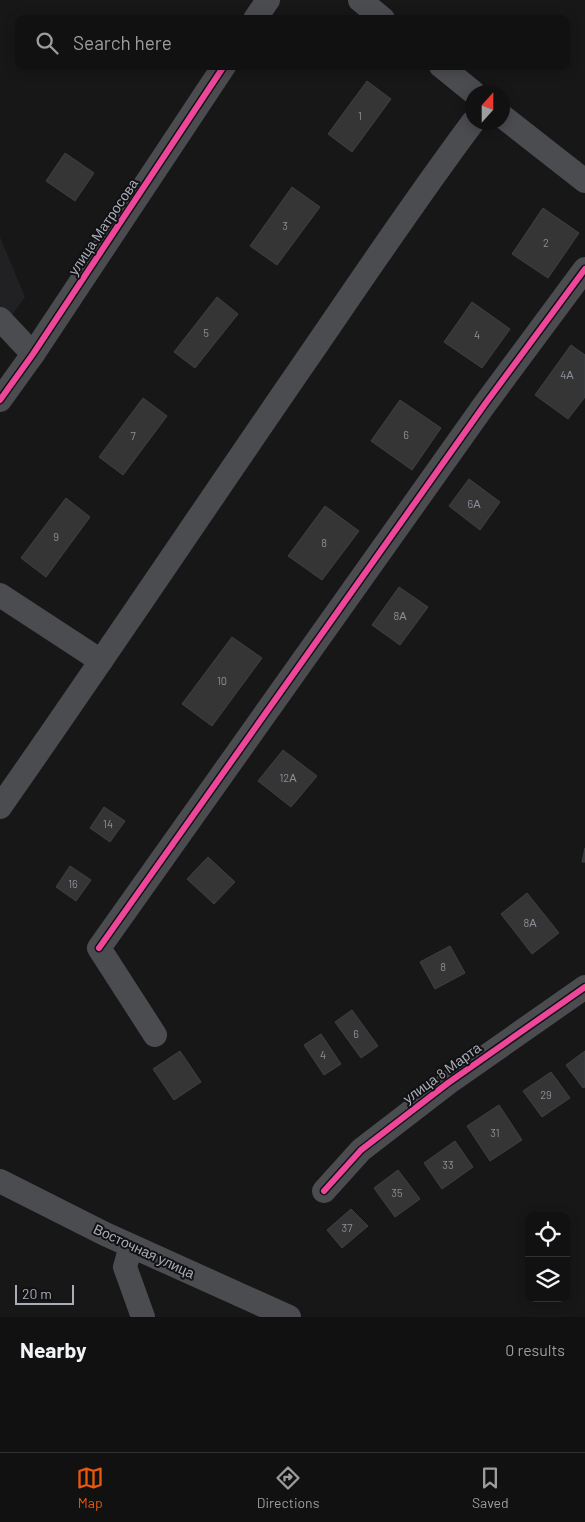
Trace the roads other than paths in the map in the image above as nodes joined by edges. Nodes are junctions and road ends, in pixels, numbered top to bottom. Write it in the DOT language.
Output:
graph roads {
  1 [pos="268,0"];
  2 [pos="360,0"];
  3 [pos="258,15"];
  4 [pos="378,15"];
  5 [pos="221,70"];
  6 [pos="446,70"];
  7 [pos="465,86"];
  8 [pos="510,122"];
  9 [pos="467,130"];
  10 [pos="585,181"];
  11 [pos="585,269"];
  12 [pos="0,319"];
  13 [pos="33,354"];
  14 [pos="0,400"];
  15 [pos="0,595"];
  16 [pos="101,662"];
  17 [pos="0,807"];
  18 [pos="585,987"];
  19 [pos="156,1035"];
  20 [pos="0,1181"];
  21 [pos="324,1191"];
  22 [pos="132,1246"];
  23 [pos="143,1317"];
  24 [pos="289,1317"];
  1 -- 3 [label="street"];
  2 -- 4 [label="street"];
  5 -- 13 [label="street, улица Матросова"];
  6 -- 7 [label="street"];
  8 -- 10 [label="street"];
  9 -- 16 [label="street"];
  11 -- 19 [label="street"];
  12 -- 13 [label="street"];
  13 -- 14 [label="street, улица Матросова"];
  15 -- 16 [label="street"];
  16 -- 17 [label="street"];
  18 -- 21 [label="street, улица 8 Марта"];
  20 -- 22 [label="street, Восточная улица"];
  22 -- 23 [label="street"];
  22 -- 24 [label="street, Восточная улица"];
}
